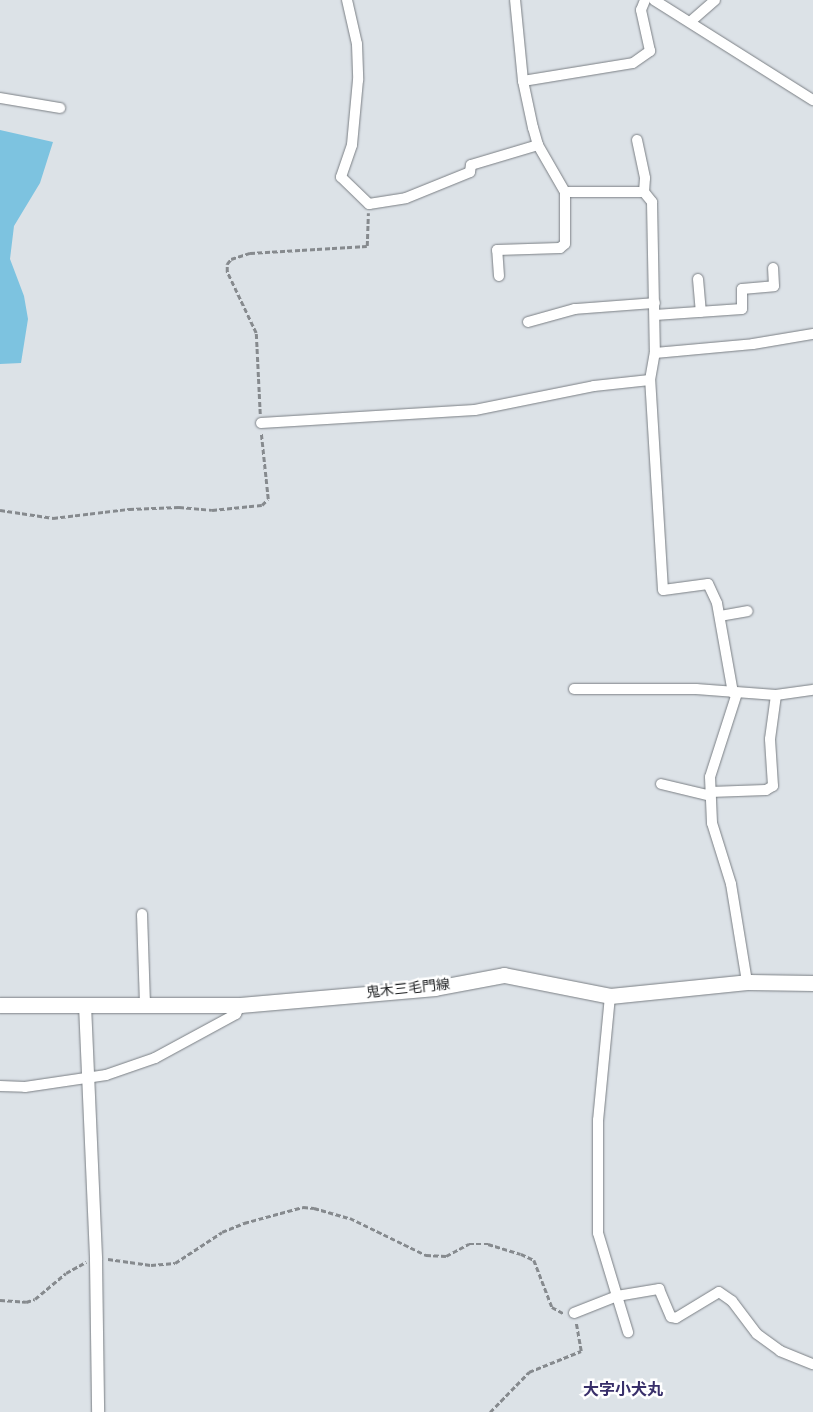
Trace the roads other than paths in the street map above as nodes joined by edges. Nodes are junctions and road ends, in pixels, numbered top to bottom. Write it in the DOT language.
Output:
graph roads {
  1 [pos="347,0"];
  2 [pos="515,0"];
  3 [pos="645,0"];
  4 [pos="654,0"];
  5 [pos="716,0"];
  6 [pos="690,22"];
  7 [pos="523,80"];
  8 [pos="0,98"];
  9 [pos="813,100"];
  10 [pos="60,108"];
  11 [pos="637,140"];
  12 [pos="538,145"];
  13 [pos="565,192"];
  14 [pos="644,192"];
  15 [pos="773,268"];
  16 [pos="499,276"];
  17 [pos="698,279"];
  18 [pos="655,303"];
  19 [pos="701,312"];
  20 [pos="655,316"];
  21 [pos="528,322"];
  22 [pos="813,334"];
  23 [pos="655,353"];
  24 [pos="650,380"];
  25 [pos="261,423"];
  26 [pos="748,611"];
  27 [pos="720,616"];
  28 [pos="574,689"];
  29 [pos="813,690"];
  30 [pos="735,693"];
  31 [pos="776,695"];
  32 [pos="660,784"];
  33 [pos="710,794"];
  34 [pos="142,914"];
  35 [pos="747,982"];
  36 [pos="813,983"];
  37 [pos="610,996"];
  38 [pos="240,1004"];
  39 [pos="0,1005"];
  40 [pos="85,1005"];
  41 [pos="145,1005"];
  42 [pos="88,1076"];
  43 [pos="0,1086"];
  44 [pos="617,1296"];
  45 [pos="574,1313"];
  46 [pos="628,1332"];
  47 [pos="813,1364"];
  48 [pos="98,1412"];
  1 -- 12 [label="street"];
  2 -- 7 [label="street"];
  3 -- 7 [label="street"];
  4 -- 6 [label="street"];
  5 -- 6 [label="street"];
  6 -- 9 [label="street"];
  7 -- 12 [label="street"];
  8 -- 10 [label="street"];
  11 -- 14 [label="street"];
  12 -- 13 [label="street"];
  13 -- 14 [label="street"];
  13 -- 16 [label="street"];
  14 -- 18 [label="street"];
  15 -- 19 [label="street"];
  17 -- 19 [label="street"];
  18 -- 20 [label="street"];
  18 -- 21 [label="street"];
  19 -- 20 [label="street"];
  20 -- 23 [label="street"];
  22 -- 23 [label="street"];
  23 -- 24 [label="street"];
  24 -- 25 [label="street"];
  24 -- 27 [label="street"];
  26 -- 27 [label="street"];
  27 -- 30 [label="street"];
  28 -- 30 [label="street"];
  29 -- 31 [label="street"];
  30 -- 31 [label="street"];
  30 -- 33 [label="street"];
  31 -- 33 [label="street"];
  32 -- 33 [label="street"];
  33 -- 35 [label="street"];
  34 -- 41 [label="street"];
  35 -- 36 [label="main road, 鬼木三毛門線"];
  35 -- 37 [label="main road, 鬼木三毛門線"];
  37 -- 38 [label="main road, 鬼木三毛門線"];
  37 -- 44 [label="street"];
  38 -- 41 [label="main road, 鬼木三毛門線"];
  38 -- 42 [label="street"];
  39 -- 40 [label="main road, 鬼木三毛門線"];
  40 -- 41 [label="main road, 鬼木三毛門線"];
  40 -- 42 [label="street"];
  42 -- 43 [label="street"];
  42 -- 48 [label="street"];
  44 -- 45 [label="street"];
  44 -- 46 [label="street"];
  44 -- 47 [label="street"];
}
